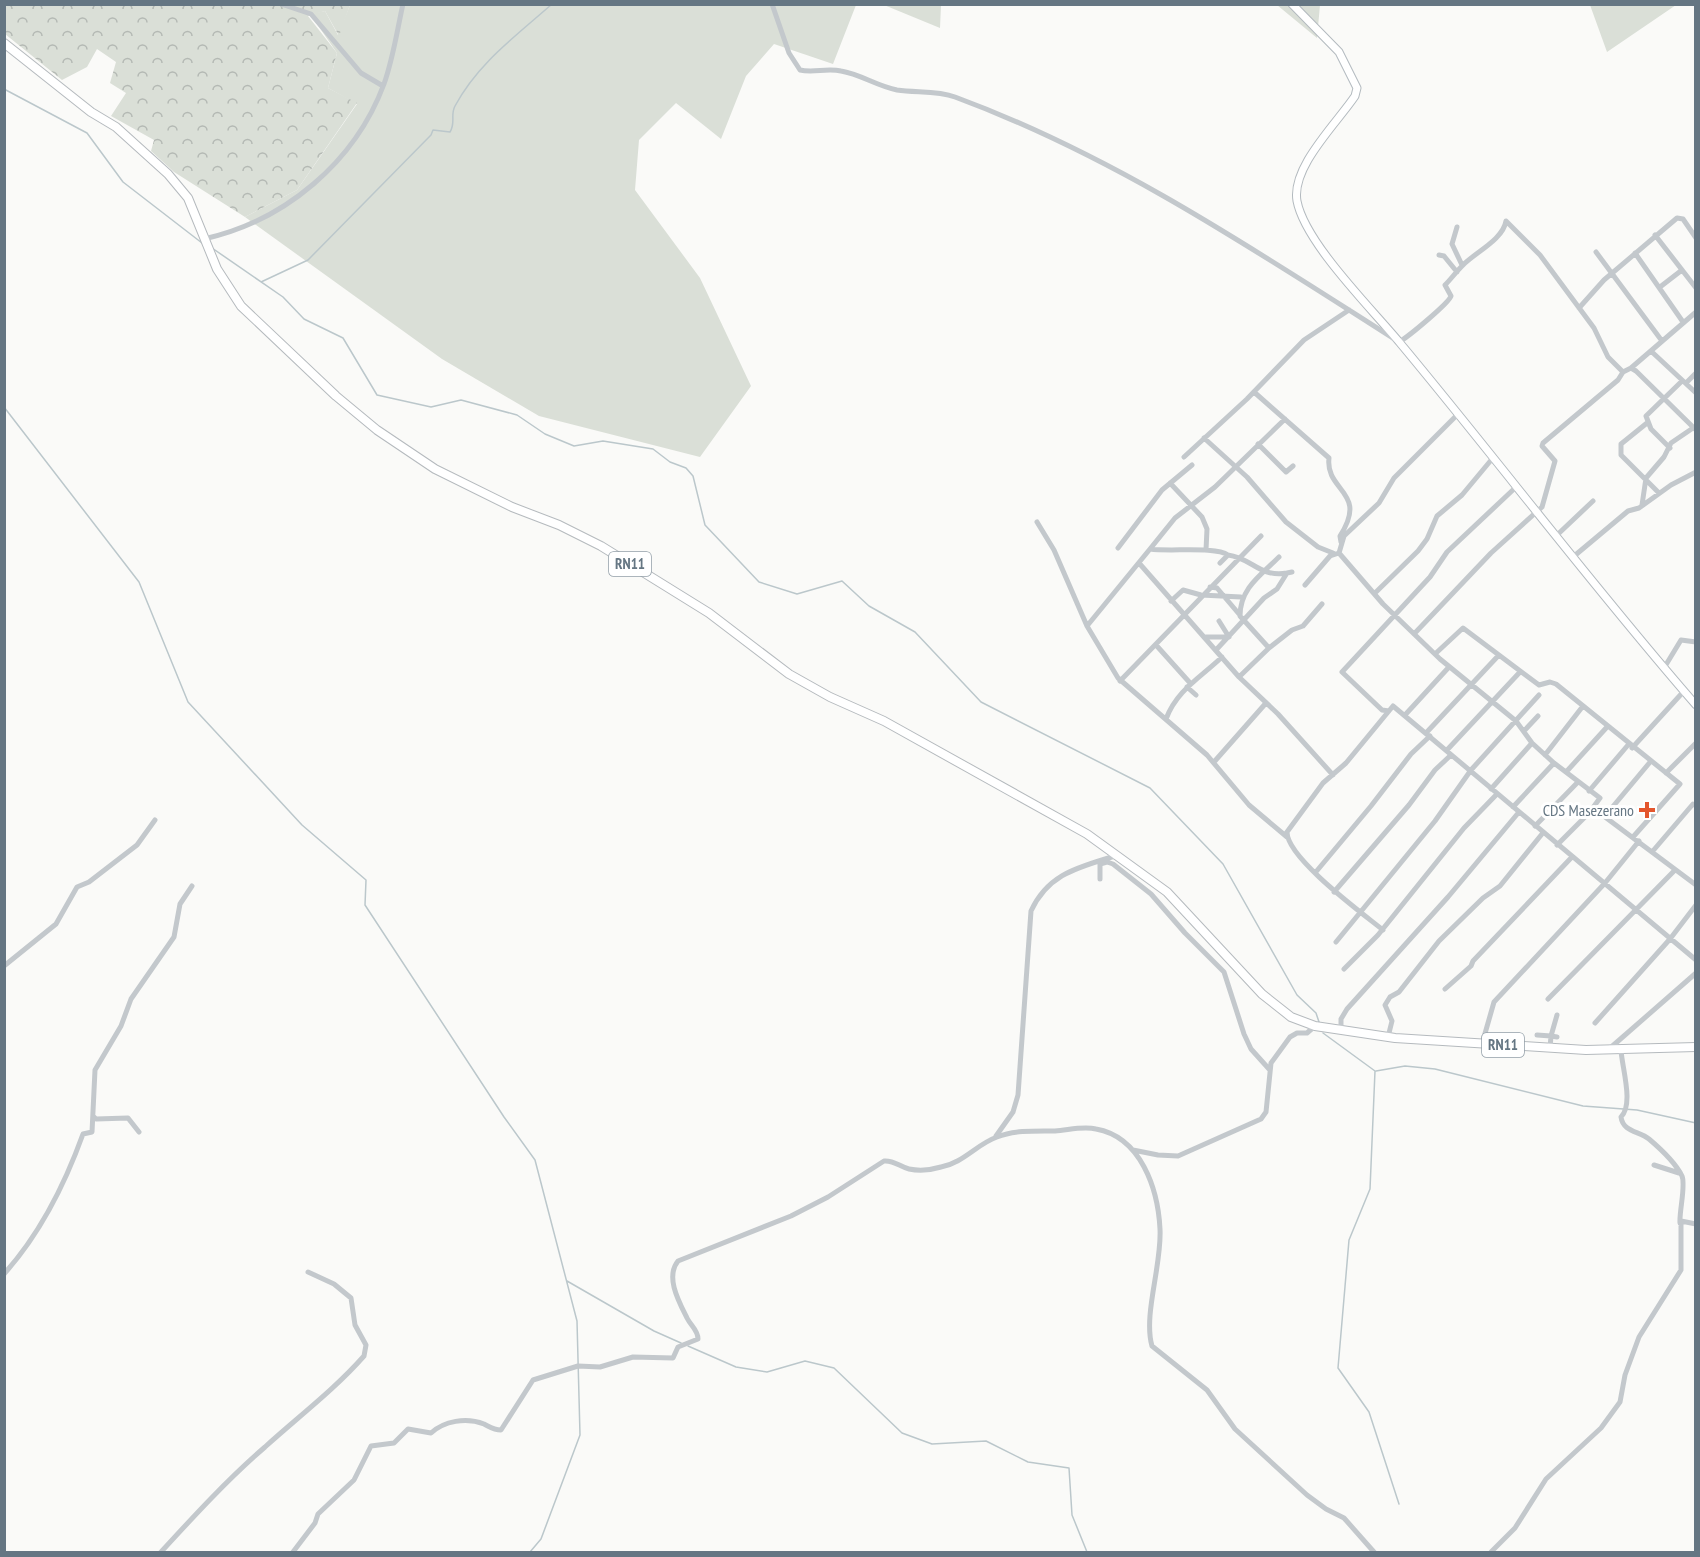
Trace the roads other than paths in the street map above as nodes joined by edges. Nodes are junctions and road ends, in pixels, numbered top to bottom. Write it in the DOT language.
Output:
graph roads {
  1 [pos="282,4"];
  2 [pos="403,4"];
  3 [pos="772,4"];
  4 [pos="1292,4"];
  5 [pos="4,43"];
  6 [pos="383,86"];
  7 [pos="1458,227"];
  8 [pos="1655,235"];
  9 [pos="204,238"];
  10 [pos="1695,238"];
  11 [pos="1596,252"];
  12 [pos="1635,253"];
  13 [pos="1439,255"];
  14 [pos="1462,266"];
  15 [pos="1682,270"];
  16 [pos="1457,272"];
  17 [pos="1612,273"];
  18 [pos="1660,286"];
  19 [pos="1695,288"];
  20 [pos="1579,308"];
  21 [pos="1349,310"];
  22 [pos="1695,312"];
  23 [pos="1683,322"];
  24 [pos="1662,341"];
  25 [pos="1399,342"];
  26 [pos="1652,352"];
  27 [pos="1632,368"];
  28 [pos="1623,372"];
  29 [pos="1695,373"];
  30 [pos="1684,382"];
  31 [pos="1254,392"];
  32 [pos="1695,393"];
  33 [pos="1663,398"];
  34 [pos="1457,415"];
  35 [pos="1285,419"];
  36 [pos="1647,423"];
  37 [pos="1694,429"];
  38 [pos="1204,438"];
  39 [pos="1258,444"];
  40 [pos="1670,448"];
  41 [pos="1184,457"];
  42 [pos="1492,459"];
  43 [pos="1192,465"];
  44 [pos="1234,466"];
  45 [pos="1293,466"];
  46 [pos="1695,472"];
  47 [pos="1646,478"];
  48 [pos="1170,483"];
  49 [pos="1515,488"];
  50 [pos="1659,493"];
  51 [pos="1593,501"];
  52 [pos="1191,504"];
  53 [pos="1642,506"];
  54 [pos="1536,513"];
  55 [pos="1037,522"];
  56 [pos="1261,536"];
  57 [pos="1556,536"];
  58 [pos="1341,542"];
  59 [pos="1118,548"];
  60 [pos="1150,549"];
  61 [pos="1206,550"];
  62 [pos="1336,553"];
  63 [pos="1228,555"];
  64 [pos="1240,557"];
  65 [pos="1279,557"];
  66 [pos="1573,557"];
  67 [pos="1138,563"];
  68 [pos="1220,563"];
  69 [pos="1263,573"];
  70 [pos="1305,585"];
  71 [pos="1210,587"];
  72 [pos="1375,593"];
  73 [pos="1201,595"];
  74 [pos="1241,597"];
  75 [pos="1224,598"];
  76 [pos="1171,601"];
  77 [pos="1322,604"];
  78 [pos="1184,613"];
  79 [pos="1394,615"];
  80 [pos="1241,618"];
  81 [pos="1219,621"];
  82 [pos="1087,626"];
  83 [pos="1414,634"];
  84 [pos="1206,637"];
  85 [pos="1229,637"];
  86 [pos="1695,642"];
  87 [pos="1156,645"];
  88 [pos="1269,648"];
  89 [pos="1216,650"];
  90 [pos="1435,654"];
  91 [pos="1498,656"];
  92 [pos="1222,657"];
  93 [pos="1449,667"];
  94 [pos="1664,668"];
  95 [pos="1520,672"];
  96 [pos="1239,677"];
  97 [pos="1120,681"];
  98 [pos="1471,684"];
  99 [pos="1189,685"];
  100 [pos="1684,691"];
  101 [pos="1196,695"];
  102 [pos="1539,695"];
  103 [pos="1266,703"];
  104 [pos="1494,703"];
  105 [pos="1695,705"];
  106 [pos="1583,706"];
  107 [pos="1389,711"];
  108 [pos="1405,715"];
  109 [pos="1538,716"];
  110 [pos="1166,719"];
  111 [pos="1516,721"];
  112 [pos="1607,727"];
  113 [pos="1524,731"];
  114 [pos="1428,734"];
  115 [pos="1532,743"];
  116 [pos="1695,743"];
  117 [pos="1630,746"];
  118 [pos="1449,752"];
  119 [pos="1545,754"];
  120 [pos="1651,761"];
  121 [pos="1214,762"];
  122 [pos="1554,763"];
  123 [pos="1471,770"];
  124 [pos="1568,771"];
  125 [pos="1666,773"];
  126 [pos="1333,775"];
  127 [pos="1578,783"];
  128 [pos="1491,789"];
  129 [pos="1589,791"];
  130 [pos="1497,794"];
  131 [pos="1695,806"];
  132 [pos="1513,807"];
  133 [pos="1593,808"];
  134 [pos="1519,812"];
  135 [pos="1605,816"];
  136 [pos="155,820"];
  137 [pos="1535,826"];
  138 [pos="1542,834"];
  139 [pos="1287,837"];
  140 [pos="1633,837"];
  141 [pos="1639,841"];
  142 [pos="1557,845"];
  143 [pos="1652,852"];
  144 [pos="1118,855"];
  145 [pos="1571,858"];
  146 [pos="1675,870"];
  147 [pos="1315,873"];
  148 [pos="1100,879"];
  149 [pos="1605,882"];
  150 [pos="1695,885"];
  151 [pos="192,886"];
  152 [pos="1334,892"];
  153 [pos="1695,905"];
  154 [pos="1638,910"];
  155 [pos="1361,912"];
  156 [pos="1383,930"];
  157 [pos="1670,939"];
  158 [pos="1336,942"];
  159 [pos="1695,960"];
  160 [pos="4,966"];
  161 [pos="1344,969"];
  162 [pos="1695,973"];
  163 [pos="1445,989"];
  164 [pos="1548,999"];
  165 [pos="1557,1015"];
  166 [pos="1595,1023"];
  167 [pos="1315,1026"];
  168 [pos="1341,1030"];
  169 [pos="1537,1035"];
  170 [pos="1554,1036"];
  171 [pos="1388,1037"];
  172 [pos="1695,1042"];
  173 [pos="1482,1044"];
  174 [pos="1682,1046"];
  175 [pos="1695,1047"];
  176 [pos="1550,1048"];
  177 [pos="1607,1050"];
  178 [pos="1621,1050"];
  179 [pos="1269,1069"];
  180 [pos="92,1115"];
  181 [pos="139,1132"];
  182 [pos="995,1138"];
  183 [pos="1133,1150"];
  184 [pos="1654,1166"];
  185 [pos="1679,1173"];
  186 [pos="1680,1224"];
  187 [pos="1695,1224"];
  188 [pos="308,1272"];
  189 [pos="4,1274"];
  190 [pos="161,1552"];
  191 [pos="293,1552"];
  192 [pos="1374,1552"];
  193 [pos="1491,1552"];
  1 -- 6 [label="street"];
  2 -- 6 [label="street"];
  3 -- 21 [label="street"];
  4 -- 25 [label="main road"];
  5 -- 9 [label="main road, RN11"];
  6 -- 9 [label="street"];
  7 -- 14 [label="street"];
  8 -- 10 [label="street"];
  8 -- 12 [label="street"];
  8 -- 15 [label="street"];
  9 -- 144 [label="main road, RN11"];
  11 -- 17 [label="street"];
  12 -- 17 [label="street"];
  12 -- 18 [label="street"];
  13 -- 16 [label="street"];
  14 -- 16 [label="street"];
  14 -- 20 [label="street"];
  15 -- 18 [label="street"];
  15 -- 19 [label="street"];
  16 -- 25 [label="street"];
  17 -- 20 [label="street"];
  17 -- 24 [label="street"];
  18 -- 23 [label="street"];
  20 -- 28 [label="street"];
  21 -- 25 [label="street"];
  21 -- 31 [label="street"];
  22 -- 23 [label="street"];
  23 -- 24 [label="street"];
  24 -- 26 [label="street"];
  25 -- 34 [label="main road"];
  26 -- 27 [label="street"];
  26 -- 30 [label="street"];
  27 -- 28 [label="street"];
  27 -- 33 [label="street"];
  28 -- 54 [label="street"];
  29 -- 30 [label="street"];
  30 -- 32 [label="street"];
  30 -- 33 [label="street"];
  31 -- 35 [label="street"];
  31 -- 38 [label="street"];
  33 -- 36 [label="street"];
  33 -- 37 [label="street"];
  34 -- 42 [label="main road"];
  34 -- 58 [label="street"];
  35 -- 39 [label="street"];
  35 -- 58 [label="street"];
  36 -- 40 [label="street"];
  36 -- 47 [label="street"];
  37 -- 40 [label="street"];
  38 -- 41 [label="street"];
  38 -- 44 [label="street"];
  39 -- 44 [label="street"];
  39 -- 45 [label="street"];
  40 -- 47 [label="street"];
  42 -- 49 [label="main road"];
  42 -- 72 [label="street"];
  43 -- 48 [label="street"];
  44 -- 52 [label="street"];
  44 -- 62 [label="street"];
  46 -- 50 [label="street"];
  47 -- 50 [label="street"];
  47 -- 53 [label="street"];
  48 -- 52 [label="street"];
  48 -- 59 [label="street"];
  49 -- 54 [label="main road"];
  49 -- 79 [label="street"];
  50 -- 53 [label="street"];
  51 -- 57 [label="street"];
  52 -- 60 [label="street"];
  52 -- 61 [label="street"];
  53 -- 66 [label="street"];
  54 -- 57 [label="main road"];
  54 -- 83 [label="street"];
  55 -- 82 [label="street"];
  56 -- 64 [label="street"];
  57 -- 66 [label="main road"];
  58 -- 62 [label="street"];
  60 -- 61 [label="street"];
  60 -- 67 [label="street"];
  61 -- 63 [label="street"];
  62 -- 70 [label="street"];
  62 -- 72 [label="street"];
  63 -- 64 [label="street"];
  63 -- 68 [label="street"];
  64 -- 69 [label="street"];
  64 -- 71 [label="street"];
  65 -- 69 [label="street"];
  66 -- 94 [label="main road"];
  67 -- 76 [label="street"];
  67 -- 82 [label="street"];
  69 -- 74 [label="street"];
  69 -- 80 [label="street"];
  71 -- 73 [label="street"];
  71 -- 75 [label="street"];
  72 -- 79 [label="street"];
  73 -- 75 [label="street"];
  73 -- 76 [label="street"];
  73 -- 78 [label="street"];
  74 -- 75 [label="street"];
  74 -- 80 [label="street"];
  75 -- 80 [label="street"];
  76 -- 78 [label="street"];
  77 -- 88 [label="street"];
  78 -- 84 [label="street"];
  78 -- 87 [label="street"];
  79 -- 83 [label="street"];
  79 -- 107 [label="street"];
  80 -- 85 [label="street"];
  80 -- 88 [label="street"];
  81 -- 85 [label="street"];
  82 -- 97 [label="street"];
  83 -- 90 [label="street"];
  84 -- 85 [label="street"];
  84 -- 89 [label="street"];
  85 -- 89 [label="street"];
  86 -- 94 [label="street"];
  87 -- 97 [label="street"];
  87 -- 99 [label="street"];
  88 -- 96 [label="street"];
  89 -- 92 [label="street"];
  90 -- 91 [label="street"];
  90 -- 93 [label="street"];
  91 -- 95 [label="street"];
  91 -- 98 [label="street"];
  92 -- 96 [label="street"];
  92 -- 99 [label="street"];
  93 -- 98 [label="street"];
  93 -- 108 [label="street"];
  94 -- 100 [label="main road"];
  95 -- 104 [label="street"];
  95 -- 106 [label="street"];
  96 -- 103 [label="street"];
  97 -- 110 [label="street"];
  98 -- 104 [label="street"];
  98 -- 114 [label="street"];
  99 -- 101 [label="street"];
  99 -- 110 [label="street"];
  100 -- 105 [label="main road"];
  100 -- 117 [label="street"];
  102 -- 111 [label="street"];
  103 -- 121 [label="street"];
  103 -- 126 [label="street"];
  104 -- 111 [label="street"];
  104 -- 118 [label="street"];
  106 -- 112 [label="street"];
  106 -- 119 [label="street"];
  107 -- 108 [label="street"];
  107 -- 126 [label="street"];
  108 -- 114 [label="street"];
  109 -- 113 [label="street"];
  110 -- 121 [label="street"];
  111 -- 113 [label="street"];
  111 -- 123 [label="street"];
  112 -- 117 [label="street"];
  112 -- 124 [label="street"];
  113 -- 115 [label="street"];
  114 -- 118 [label="street"];
  114 -- 147 [label="street"];
  115 -- 119 [label="street"];
  115 -- 128 [label="street"];
  116 -- 125 [label="street"];
  117 -- 120 [label="street"];
  117 -- 129 [label="street"];
  118 -- 123 [label="street"];
  118 -- 152 [label="street"];
  119 -- 122 [label="street"];
  120 -- 125 [label="street"];
  120 -- 135 [label="street"];
  121 -- 139 [label="street"];
  122 -- 124 [label="street"];
  122 -- 132 [label="street"];
  123 -- 128 [label="street"];
  123 -- 155 [label="street"];
  124 -- 127 [label="street"];
  125 -- 140 [label="street"];
  126 -- 139 [label="street"];
  127 -- 129 [label="street"];
  127 -- 137 [label="street"];
  128 -- 130 [label="street"];
  129 -- 133 [label="street"];
  130 -- 132 [label="street"];
  130 -- 156 [label="street"];
  131 -- 143 [label="street"];
  132 -- 134 [label="street"];
  133 -- 135 [label="street"];
  133 -- 142 [label="street"];
  134 -- 137 [label="street"];
  134 -- 168 [label="street"];
  135 -- 140 [label="street"];
  136 -- 160 [label="street"];
  137 -- 138 [label="street"];
  138 -- 142 [label="street"];
  138 -- 171 [label="street"];
  139 -- 147 [label="street"];
  140 -- 141 [label="street"];
  141 -- 143 [label="street"];
  141 -- 149 [label="street"];
  142 -- 145 [label="street"];
  143 -- 146 [label="street"];
  144 -- 167 [label="main road, RN11"];
  144 -- 182 [label="street"];
  145 -- 149 [label="street"];
  145 -- 163 [label="street"];
  146 -- 150 [label="street"];
  146 -- 154 [label="street"];
  147 -- 152 [label="street"];
  148 -- 179 [label="street"];
  149 -- 154 [label="street"];
  149 -- 173 [label="street"];
  151 -- 180 [label="street"];
  152 -- 155 [label="street"];
  153 -- 157 [label="street"];
  154 -- 157 [label="street"];
  154 -- 164 [label="street"];
  155 -- 156 [label="street"];
  155 -- 158 [label="street"];
  156 -- 161 [label="street"];
  157 -- 159 [label="street"];
  157 -- 166 [label="street"];
  162 -- 177 [label="street"];
  165 -- 170 [label="street"];
  167 -- 168 [label="main road, RN11"];
  167 -- 179 [label="street"];
  168 -- 171 [label="main road, RN11"];
  169 -- 170 [label="street"];
  170 -- 176 [label="street"];
  171 -- 173 [label="main road, RN11"];
  172 -- 174 [label="main road, RN11"];
  173 -- 176 [label="main road, RN11"];
  174 -- 175 [label="main road, RN11"];
  174 -- 178 [label="main road, RN11"];
  176 -- 177 [label="main road, RN11"];
  177 -- 178 [label="main road, RN11"];
  178 -- 185 [label="street"];
  179 -- 183 [label="street"];
  180 -- 181 [label="street"];
  180 -- 189 [label="street"];
  182 -- 183 [label="street"];
  182 -- 191 [label="street"];
  183 -- 192 [label="street"];
  184 -- 185 [label="street"];
  185 -- 186 [label="street"];
  186 -- 187 [label="street"];
  186 -- 193 [label="street"];
  188 -- 190 [label="street"];
}
